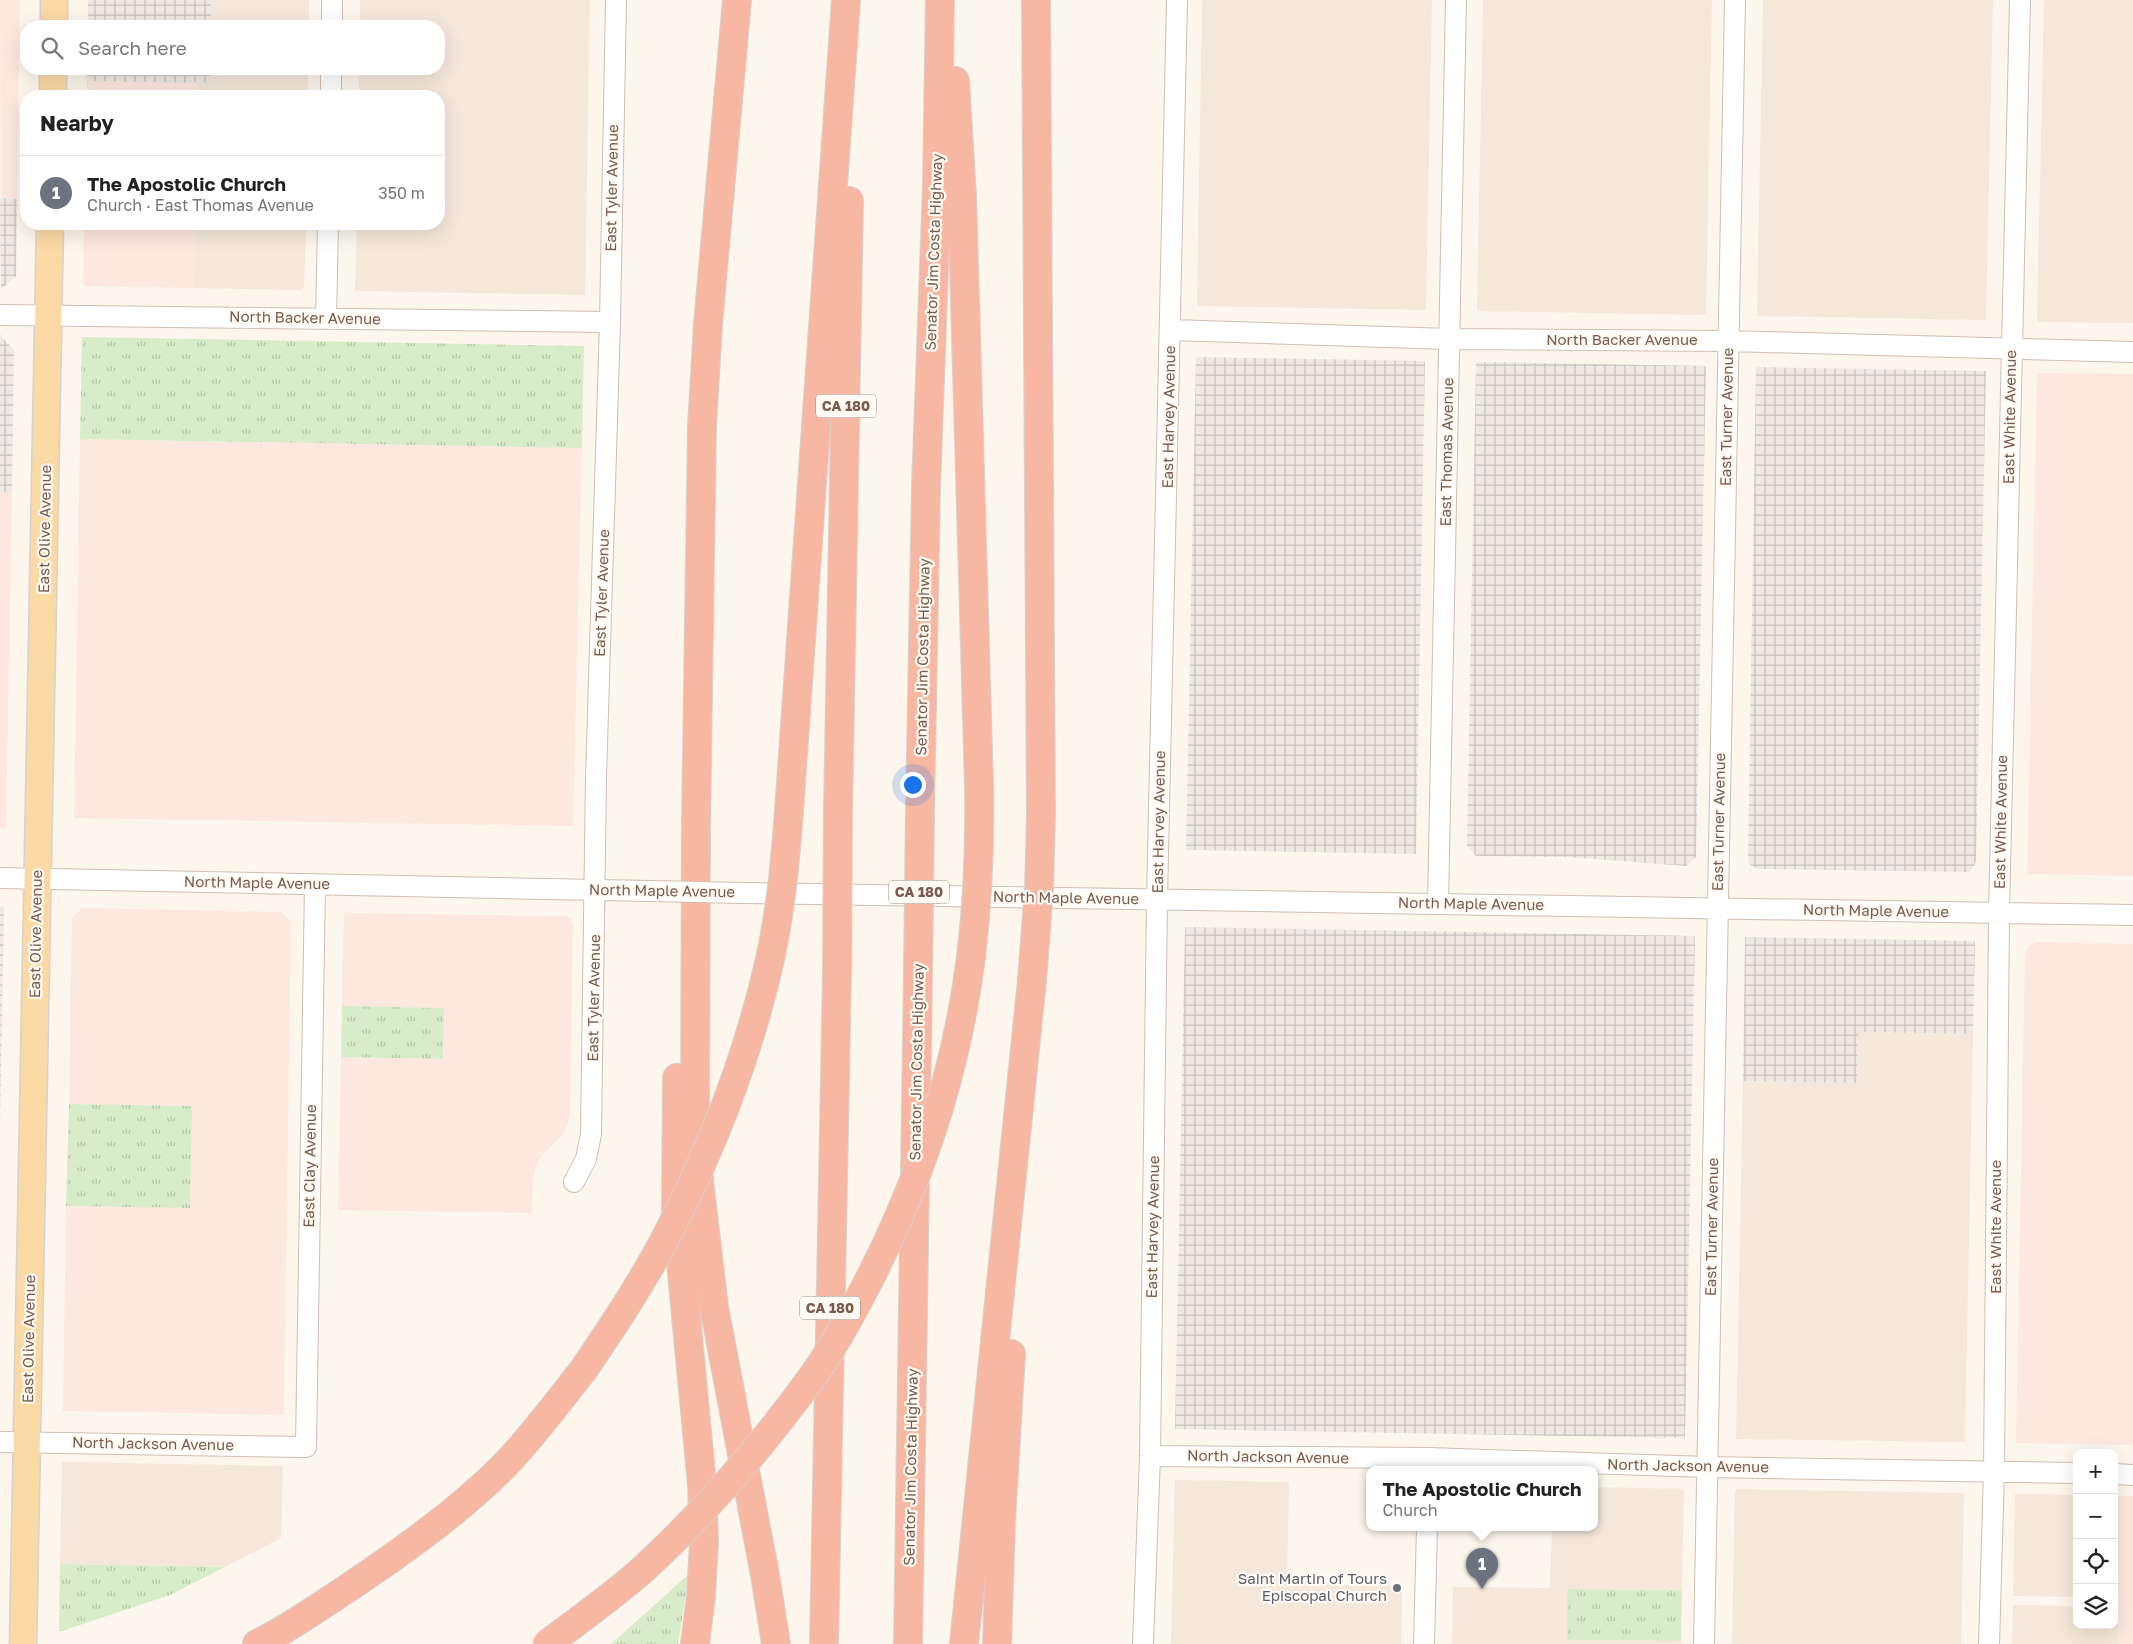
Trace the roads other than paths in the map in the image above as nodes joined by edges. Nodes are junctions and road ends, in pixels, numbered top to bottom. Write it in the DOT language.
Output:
graph roads {
  1 [pos="54,0"];
  2 [pos="332,0"];
  3 [pos="616,0"];
  4 [pos="728,0"];
  5 [pos="737,0"];
  6 [pos="846,0"];
  7 [pos="853,0"];
  8 [pos="940,0"];
  9 [pos="950,0"];
  10 [pos="1036,0"];
  11 [pos="1177,0"];
  12 [pos="1456,0"];
  13 [pos="1735,0"];
  14 [pos="2020,0"];
  15 [pos="54,20"];
  16 [pos="332,20"];
  17 [pos="53,75"];
  18 [pos="331,75"];
  19 [pos="53,90"];
  20 [pos="330,90"];
  21 [pos="726,108"];
  22 [pos="50,230"];
  23 [pos="328,230"];
  24 [pos="0,315"];
  25 [pos="49,315"];
  26 [pos="326,318"];
  27 [pos="610,322"];
  28 [pos="1171,330"];
  29 [pos="1450,339"];
  30 [pos="1729,341"];
  31 [pos="2012,348"];
  32 [pos="2133,352"];
  33 [pos="696,824"];
  34 [pos="0,878"];
  35 [pos="37,878"];
  36 [pos="315,884"];
  37 [pos="595,891"];
  38 [pos="1157,899"];
  39 [pos="1438,904"];
  40 [pos="1718,908"];
  41 [pos="1999,913"];
  42 [pos="2133,915"];
  43 [pos="1032,980"];
  44 [pos="574,1182"];
  45 [pos="0,1442"];
  46 [pos="27,1442"];
  47 [pos="306,1447"];
  48 [pos="1150,1456"];
  49 [pos="1428,1464"];
  50 [pos="1707,1467"];
  51 [pos="1994,1472"];
  52 [pos="2073,1473"];
  53 [pos="2118,1474"];
  54 [pos="2133,1475"];
  55 [pos="1427,1531"];
  56 [pos="23,1644"];
  57 [pos="257,1644"];
  58 [pos="548,1644"];
  59 [pos="695,1644"];
  60 [pos="776,1644"];
  61 [pos="824,1644"];
  62 [pos="908,1644"];
  63 [pos="964,1644"];
  64 [pos="998,1644"];
  65 [pos="1144,1644"];
  66 [pos="1424,1644"];
  67 [pos="1704,1644"];
  68 [pos="1989,1644"];
  1 -- 15 [label="main road"];
  2 -- 16 [label="street"];
  3 -- 27 [label="street, East Tyler Avenue"];
  4 -- 21 [label="highway"];
  5 -- 21 [label="highway"];
  6 -- 57 [label="highway, bridge"];
  7 -- 61 [label="highway, CA 180, bridge"];
  8 -- 62 [label="highway, Senator Jim Costa Highway / CA 180, bridge"];
  9 -- 58 [label="highway, bridge"];
  10 -- 43 [label="highway, bridge"];
  11 -- 28 [label="street, East Harvey Avenue"];
  12 -- 29 [label="street, East Thomas Avenue"];
  13 -- 30 [label="street, East Turner Avenue"];
  14 -- 31 [label="street, East White Avenue"];
  17 -- 19 [label="main road"];
  18 -- 20 [label="street"];
  21 -- 33 [label="highway"];
  22 -- 25 [label="main road, East Olive Avenue"];
  23 -- 26 [label="street"];
  24 -- 25 [label="street, North Backer Avenue"];
  25 -- 26 [label="street, North Backer Avenue"];
  25 -- 35 [label="main road, East Olive Avenue"];
  26 -- 27 [label="street, North Backer Avenue"];
  27 -- 37 [label="street, East Tyler Avenue"];
  28 -- 29 [label="street, North Backer Avenue"];
  28 -- 38 [label="street, East Harvey Avenue"];
  29 -- 30 [label="street, North Backer Avenue"];
  29 -- 39 [label="street, East Thomas Avenue"];
  30 -- 31 [label="street, North Backer Avenue"];
  30 -- 40 [label="street, East Turner Avenue"];
  31 -- 32 [label="street, North Backer Avenue"];
  31 -- 41 [label="street, East White Avenue"];
  33 -- 59 [label="highway"];
  33 -- 60 [label="highway"];
  34 -- 35 [label="street, North Maple Avenue"];
  35 -- 36 [label="street, North Maple Avenue"];
  35 -- 46 [label="main road, East Olive Avenue"];
  36 -- 37 [label="street, North Maple Avenue"];
  36 -- 47 [label="street, East Clay Avenue"];
  37 -- 38 [label="street, North Maple Avenue, bridge"];
  37 -- 44 [label="street, East Tyler Avenue"];
  38 -- 39 [label="street, North Maple Avenue"];
  38 -- 48 [label="street, East Harvey Avenue"];
  39 -- 40 [label="street, North Maple Avenue"];
  40 -- 41 [label="street, North Maple Avenue"];
  40 -- 50 [label="street, East Turner Avenue"];
  41 -- 42 [label="street, North Maple Avenue"];
  41 -- 51 [label="street, East White Avenue"];
  43 -- 63 [label="highway"];
  43 -- 64 [label="highway"];
  45 -- 46 [label="street, North Jackson Avenue"];
  46 -- 47 [label="street, North Jackson Avenue"];
  46 -- 56 [label="main road, East Olive Avenue"];
  48 -- 49 [label="street, North Jackson Avenue"];
  48 -- 65 [label="street, East Harvey Avenue"];
  49 -- 50 [label="street, North Jackson Avenue"];
  50 -- 51 [label="street, North Jackson Avenue"];
  50 -- 67 [label="street, East Turner Avenue"];
  51 -- 52 [label="street, North Jackson Avenue"];
  51 -- 68 [label="street, East White Avenue"];
  53 -- 54 [label="street"];
  55 -- 66 [label="street"];
}
